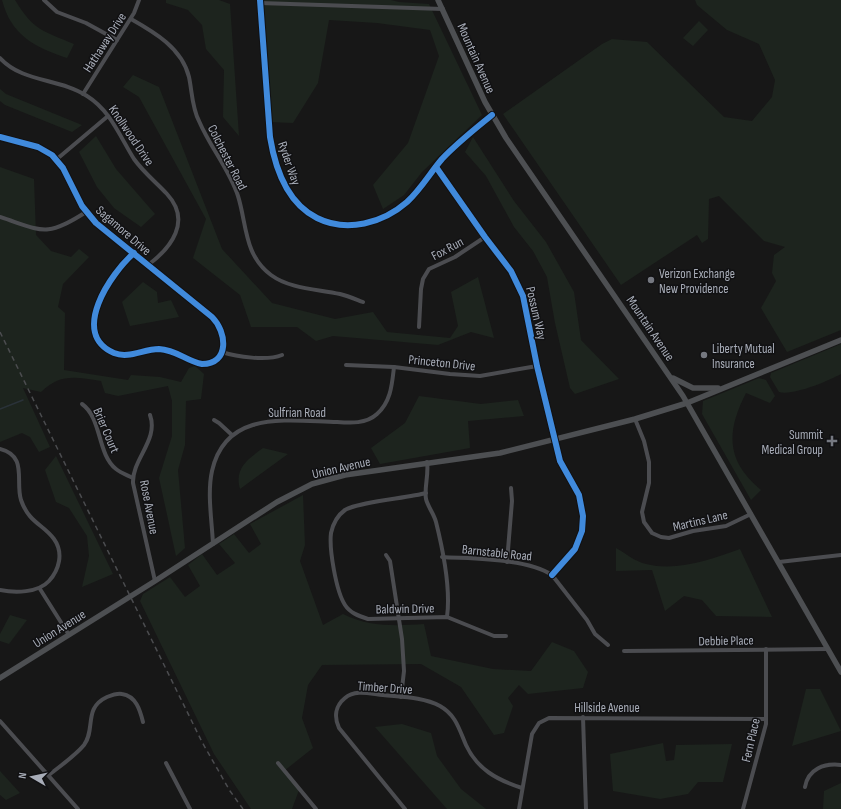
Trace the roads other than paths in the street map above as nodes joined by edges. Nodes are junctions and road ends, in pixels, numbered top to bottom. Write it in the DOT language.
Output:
graph roads {
  1 [pos="44,0"];
  2 [pos="139,0"];
  3 [pos="438,0"];
  4 [pos="260,2"];
  5 [pos="443,10"];
  6 [pos="131,19"];
  7 [pos="117,40"];
  8 [pos="0,58"];
  9 [pos="83,94"];
  10 [pos="492,114"];
  11 [pos="108,116"];
  12 [pos="0,137"];
  13 [pos="57,159"];
  14 [pos="436,167"];
  15 [pos="86,212"];
  16 [pos="0,218"];
  17 [pos="485,237"];
  18 [pos="134,253"];
  19 [pos="148,265"];
  20 [pos="363,302"];
  21 [pos="419,327"];
  22 [pos="841,340"];
  23 [pos="222,352"];
  24 [pos="282,355"];
  25 [pos="346,365"];
  26 [pos="537,366"];
  27 [pos="394,367"];
  28 [pos="670,376"];
  29 [pos="722,388"];
  30 [pos="687,403"];
  31 [pos="82,404"];
  32 [pos="150,415"];
  33 [pos="635,419"];
  34 [pos="214,420"];
  35 [pos="232,435"];
  36 [pos="555,440"];
  37 [pos="0,449"];
  38 [pos="427,462"];
  39 [pos="133,478"];
  40 [pos="511,488"];
  41 [pos="426,493"];
  42 [pos="751,514"];
  43 [pos="213,544"];
  44 [pos="386,555"];
  45 [pos="841,555"];
  46 [pos="442,557"];
  47 [pos="507,562"];
  48 [pos="779,562"];
  49 [pos="552,574"];
  50 [pos="155,581"];
  51 [pos="40,589"];
  52 [pos="0,590"];
  53 [pos="447,617"];
  54 [pos="398,619"];
  55 [pos="69,635"];
  56 [pos="506,636"];
  57 [pos="608,645"];
  58 [pos="828,648"];
  59 [pos="766,649"];
  60 [pos="624,651"];
  61 [pos="841,672"];
  62 [pos="0,678"];
  63 [pos="401,697"];
  64 [pos="583,718"];
  65 [pos="766,719"];
  66 [pos="0,721"];
  67 [pos="143,722"];
  68 [pos="166,763"];
  69 [pos="278,763"];
  70 [pos="841,766"];
  71 [pos="49,775"];
  72 [pos="805,787"];
  73 [pos="522,788"];
  74 [pos="403,807"];
  75 [pos="78,809"];
  76 [pos="190,809"];
  77 [pos="316,809"];
  78 [pos="397,809"];
  79 [pos="519,809"];
  80 [pos="586,809"];
  81 [pos="743,809"];
  1 -- 7 [label="street"];
  2 -- 6 [label="street, Hathaway Drive"];
  3 -- 5 [label="main road, Mountain Avenue"];
  4 -- 5 [label="street"];
  4 -- 14 [label="street, Ryder Way"];
  5 -- 10 [label="main road, Mountain Avenue"];
  6 -- 7 [label="street, Hathaway Drive"];
  6 -- 20 [label="street, Colchester Road"];
  7 -- 9 [label="street, Hathaway Drive"];
  8 -- 9 [label="street, Knollwood Drive"];
  9 -- 11 [label="street, Knollwood Drive"];
  10 -- 14 [label="street, Ryder Way"];
  10 -- 28 [label="main road, Mountain Avenue"];
  11 -- 13 [label="street"];
  11 -- 19 [label="street, Knollwood Drive"];
  12 -- 13 [label="street, Sagamore Drive"];
  13 -- 15 [label="street, Sagamore Drive"];
  14 -- 17 [label="street, Possum Way"];
  15 -- 16 [label="street"];
  15 -- 18 [label="street, Sagamore Drive"];
  17 -- 21 [label="street, Fox Run"];
  17 -- 26 [label="street, Possum Way"];
  18 -- 19 [label="street, Sagamore Drive"];
  18 -- 23 [label="street"];
  19 -- 23 [label="street, Sagamore Drive"];
  22 -- 29 [label="main road, Union Avenue"];
  23 -- 24 [label="street"];
  25 -- 27 [label="street, Princeton Drive"];
  26 -- 27 [label="street, Princeton Drive"];
  26 -- 36 [label="street, Possum Way"];
  27 -- 35 [label="street, Sulfrian Road"];
  28 -- 29 [label="main road"];
  28 -- 30 [label="main road, Mountain Avenue"];
  29 -- 30 [label="main road, Union Avenue"];
  30 -- 33 [label="main road, Union Avenue"];
  30 -- 42 [label="main road, Mountain Avenue"];
  31 -- 39 [label="street, Brier Court"];
  32 -- 39 [label="street, Rose Avenue"];
  33 -- 36 [label="main road, Union Avenue"];
  33 -- 42 [label="street, Martins Lane"];
  34 -- 35 [label="street"];
  35 -- 43 [label="street, Sulfrian Road"];
  36 -- 38 [label="main road, Union Avenue"];
  36 -- 49 [label="street, Possum Way"];
  37 -- 51 [label="street"];
  38 -- 41 [label="street"];
  38 -- 43 [label="main road, Union Avenue"];
  39 -- 50 [label="street, Rose Avenue"];
  40 -- 47 [label="street"];
  41 -- 46 [label="street"];
  41 -- 54 [label="street, Baldwin Drive"];
  42 -- 48 [label="main road, Mountain Avenue"];
  43 -- 50 [label="main road, Union Avenue"];
  44 -- 54 [label="street"];
  45 -- 48 [label="street"];
  46 -- 47 [label="street, Barnstable Road"];
  46 -- 53 [label="street"];
  47 -- 49 [label="street, Barnstable Road"];
  48 -- 58 [label="main road, Mountain Avenue"];
  49 -- 57 [label="street, Barnstable Road"];
  50 -- 55 [label="main road, Union Avenue"];
  51 -- 52 [label="street"];
  51 -- 55 [label="street"];
  53 -- 54 [label="street, Baldwin Drive"];
  53 -- 56 [label="street, Baldwin Drive"];
  54 -- 63 [label="street"];
  55 -- 62 [label="main road, Union Avenue"];
  58 -- 59 [label="street, Debbie Place"];
  58 -- 61 [label="main road, Mountain Avenue"];
  59 -- 60 [label="street, Debbie Place"];
  59 -- 65 [label="street, Fern Place"];
  63 -- 73 [label="street, Timber Drive"];
  63 -- 74 [label="street, Timber Drive"];
  64 -- 65 [label="street, Hillside Avenue"];
  64 -- 73 [label="street, Hillside Avenue"];
  64 -- 80 [label="street"];
  65 -- 81 [label="street, Fern Place"];
  66 -- 71 [label="street"];
  67 -- 71 [label="street"];
  68 -- 76 [label="street"];
  69 -- 77 [label="street"];
  70 -- 72 [label="street"];
  71 -- 75 [label="street"];
  73 -- 79 [label="street, Hillside Avenue"];
  74 -- 78 [label="street"];
}
